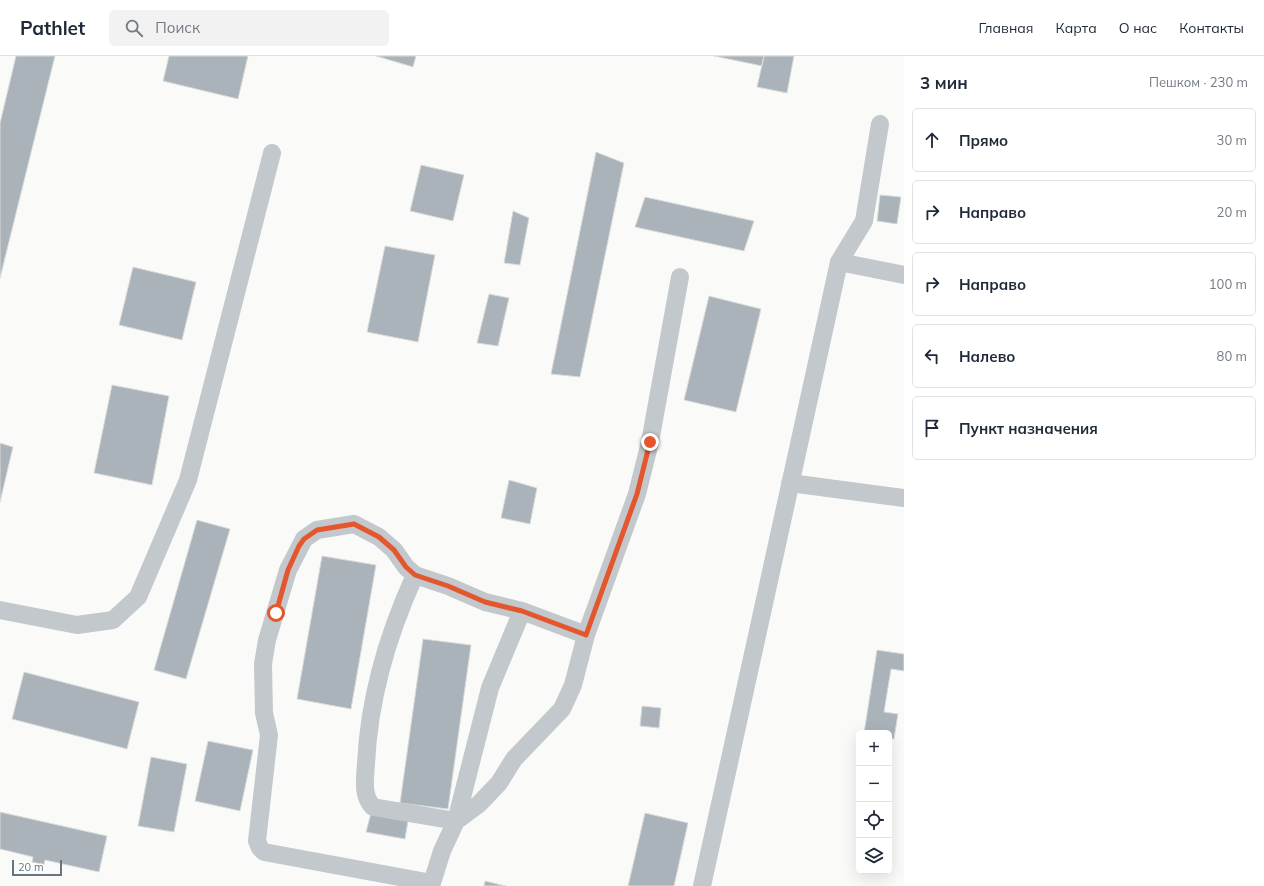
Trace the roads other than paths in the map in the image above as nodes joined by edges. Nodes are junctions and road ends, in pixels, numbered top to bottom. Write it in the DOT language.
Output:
graph roads {
  1 [pos="880,124"];
  2 [pos="272,153"];
  3 [pos="839,262"];
  4 [pos="904,275"];
  5 [pos="680,277"];
  6 [pos="790,483"];
  7 [pos="904,498"];
  8 [pos="415,575"];
  9 [pos="0,610"];
  10 [pos="522,611"];
  11 [pos="586,635"];
  12 [pos="456,821"];
  13 [pos="432,885"];
  14 [pos="702,886"];
  1 -- 3 [label="lane"];
  2 -- 9 [label="lane"];
  3 -- 4 [label="lane"];
  3 -- 6 [label="lane"];
  5 -- 11 [label="lane"];
  6 -- 7 [label="lane"];
  6 -- 14 [label="lane"];
  8 -- 10 [label="lane"];
  8 -- 12 [label="lane"];
  8 -- 13 [label="lane"];
  10 -- 11 [label="lane"];
  10 -- 12 [label="lane"];
  11 -- 12 [label="lane"];
  12 -- 13 [label="lane"];
}
